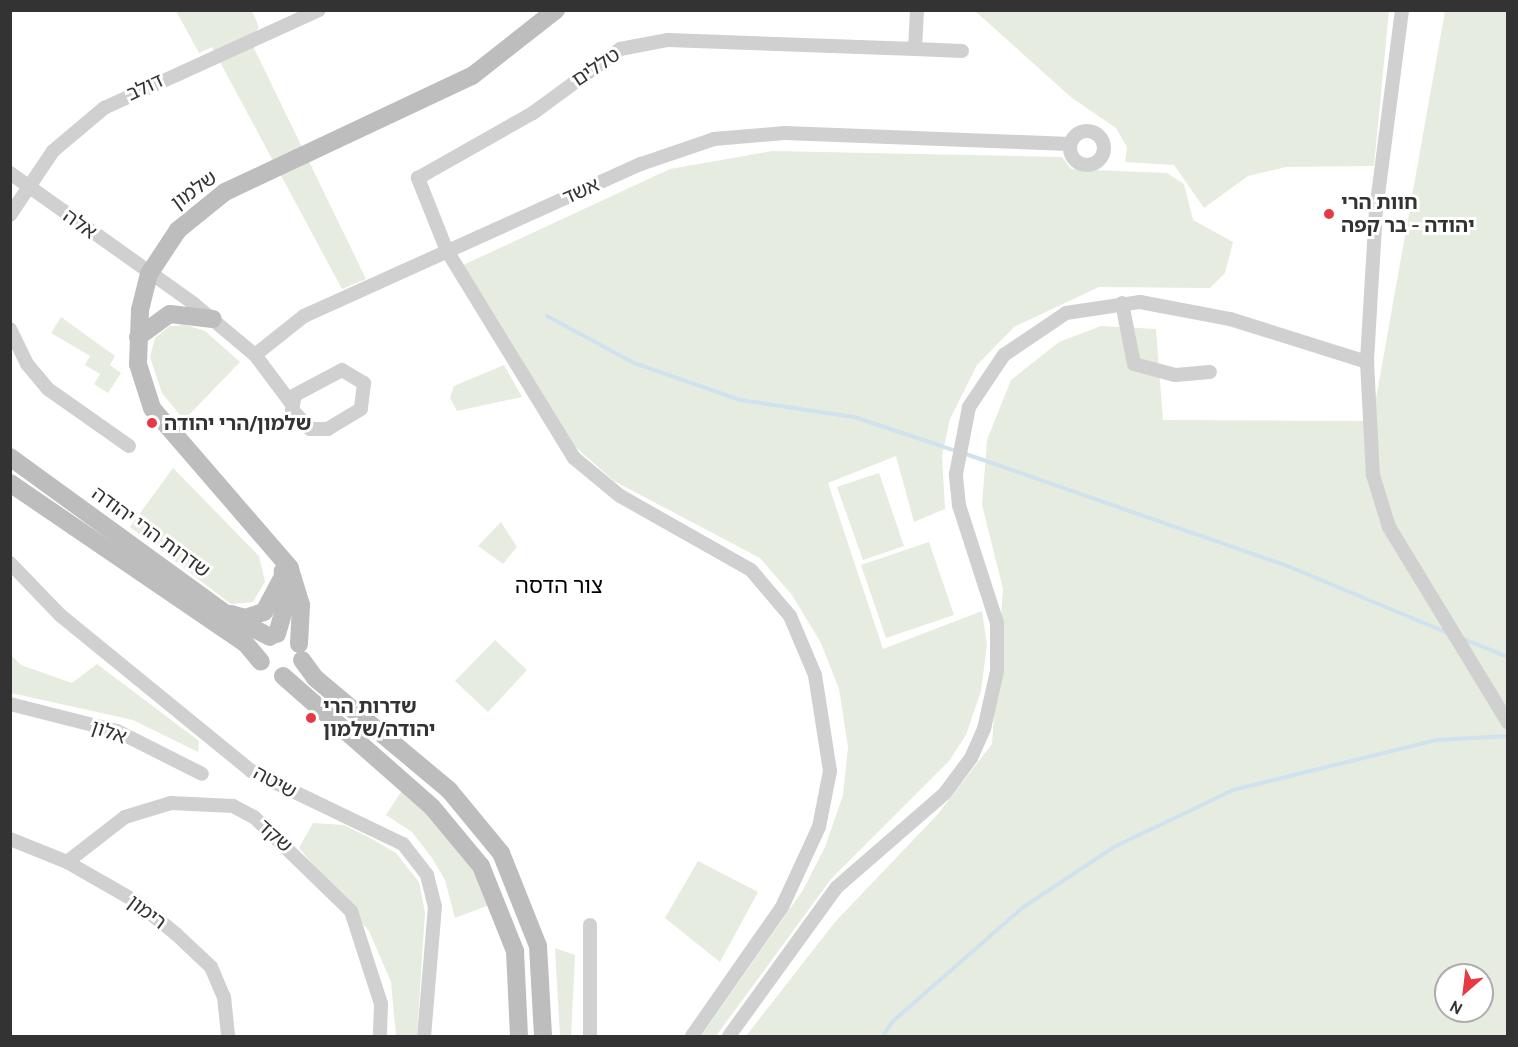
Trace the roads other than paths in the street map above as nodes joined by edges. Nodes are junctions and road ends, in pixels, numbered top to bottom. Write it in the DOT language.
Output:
graph roads {
  1 [pos="319,10"];
  2 [pos="556,10"];
  3 [pos="1402,10"];
  4 [pos="916,11"];
  5 [pos="915,49"];
  6 [pos="962,51"];
  7 [pos="1070,144"];
  8 [pos="10,174"];
  9 [pos="27,186"];
  10 [pos="10,215"];
  11 [pos="447,251"];
  12 [pos="149,274"];
  13 [pos="1122,303"];
  14 [pos="213,319"];
  15 [pos="10,329"];
  16 [pos="138,338"];
  17 [pos="255,354"];
  18 [pos="1367,362"];
  19 [pos="1210,372"];
  20 [pos="274,380"];
  21 [pos="301,388"];
  22 [pos="291,404"];
  23 [pos="129,446"];
  24 [pos="10,457"];
  25 [pos="10,483"];
  26 [pos="269,539"];
  27 [pos="10,563"];
  28 [pos="284,573"];
  29 [pos="223,612"];
  30 [pos="273,636"];
  31 [pos="301,652"];
  32 [pos="261,662"];
  33 [pos="283,676"];
  34 [pos="10,704"];
  35 [pos="1508,723"];
  36 [pos="202,774"];
  37 [pos="10,839"];
  38 [pos="67,862"];
  39 [pos="590,925"];
  40 [pos="228,1036"];
  41 [pos="380,1036"];
  42 [pos="424,1036"];
  43 [pos="519,1036"];
  44 [pos="543,1036"];
  45 [pos="590,1036"];
  46 [pos="692,1036"];
  47 [pos="729,1036"];
  1 -- 9 [label="street, דולב"];
  2 -- 12 [label="street, שלמון"];
  3 -- 18 [label="street"];
  4 -- 5 [label="street"];
  5 -- 6 [label="street, טללים"];
  5 -- 11 [label="street, טללים"];
  7 -- 11 [label="street, אשד"];
  8 -- 9 [label="street, אלה"];
  9 -- 10 [label="street, דולב"];
  9 -- 12 [label="street, אלה"];
  11 -- 17 [label="street, אשד"];
  11 -- 46 [label="street"];
  12 -- 14 [label="street"];
  12 -- 16 [label="street, שלמון"];
  13 -- 18 [label="street"];
  13 -- 19 [label="street"];
  13 -- 47 [label="street"];
  14 -- 16 [label="street"];
  14 -- 17 [label="street"];
  15 -- 23 [label="street"];
  16 -- 26 [label="street, שלמון"];
  17 -- 20 [label="street"];
  18 -- 35 [label="street"];
  20 -- 21 [label="street"];
  20 -- 22 [label="street"];
  21 -- 22 [label="street"];
  21 -- 22 [label="street"];
  24 -- 29 [label="street, שדרות הרי יהודה"];
  25 -- 32 [label="street, שדרות הרי יהודה"];
  26 -- 28 [label="street, שלמון"];
  26 -- 31 [label="street, שלמון"];
  27 -- 42 [label="street, שיטה"];
  28 -- 29 [label="street"];
  28 -- 30 [label="street, שלמון"];
  29 -- 30 [label="street, שדרות הרי יהודה"];
  30 -- 31 [label="street, שדרות הרי יהודה"];
  30 -- 32 [label="street"];
  31 -- 33 [label="street"];
  31 -- 44 [label="street, שדרות הרי יהודה"];
  32 -- 33 [label="street, שדרות הרי יהודה"];
  33 -- 43 [label="street, שדרות הרי יהודה"];
  34 -- 36 [label="street, אלון"];
  37 -- 38 [label="street, רימון"];
  38 -- 40 [label="street, רימון"];
  38 -- 41 [label="street, שקד"];
  39 -- 45 [label="street"];
}
